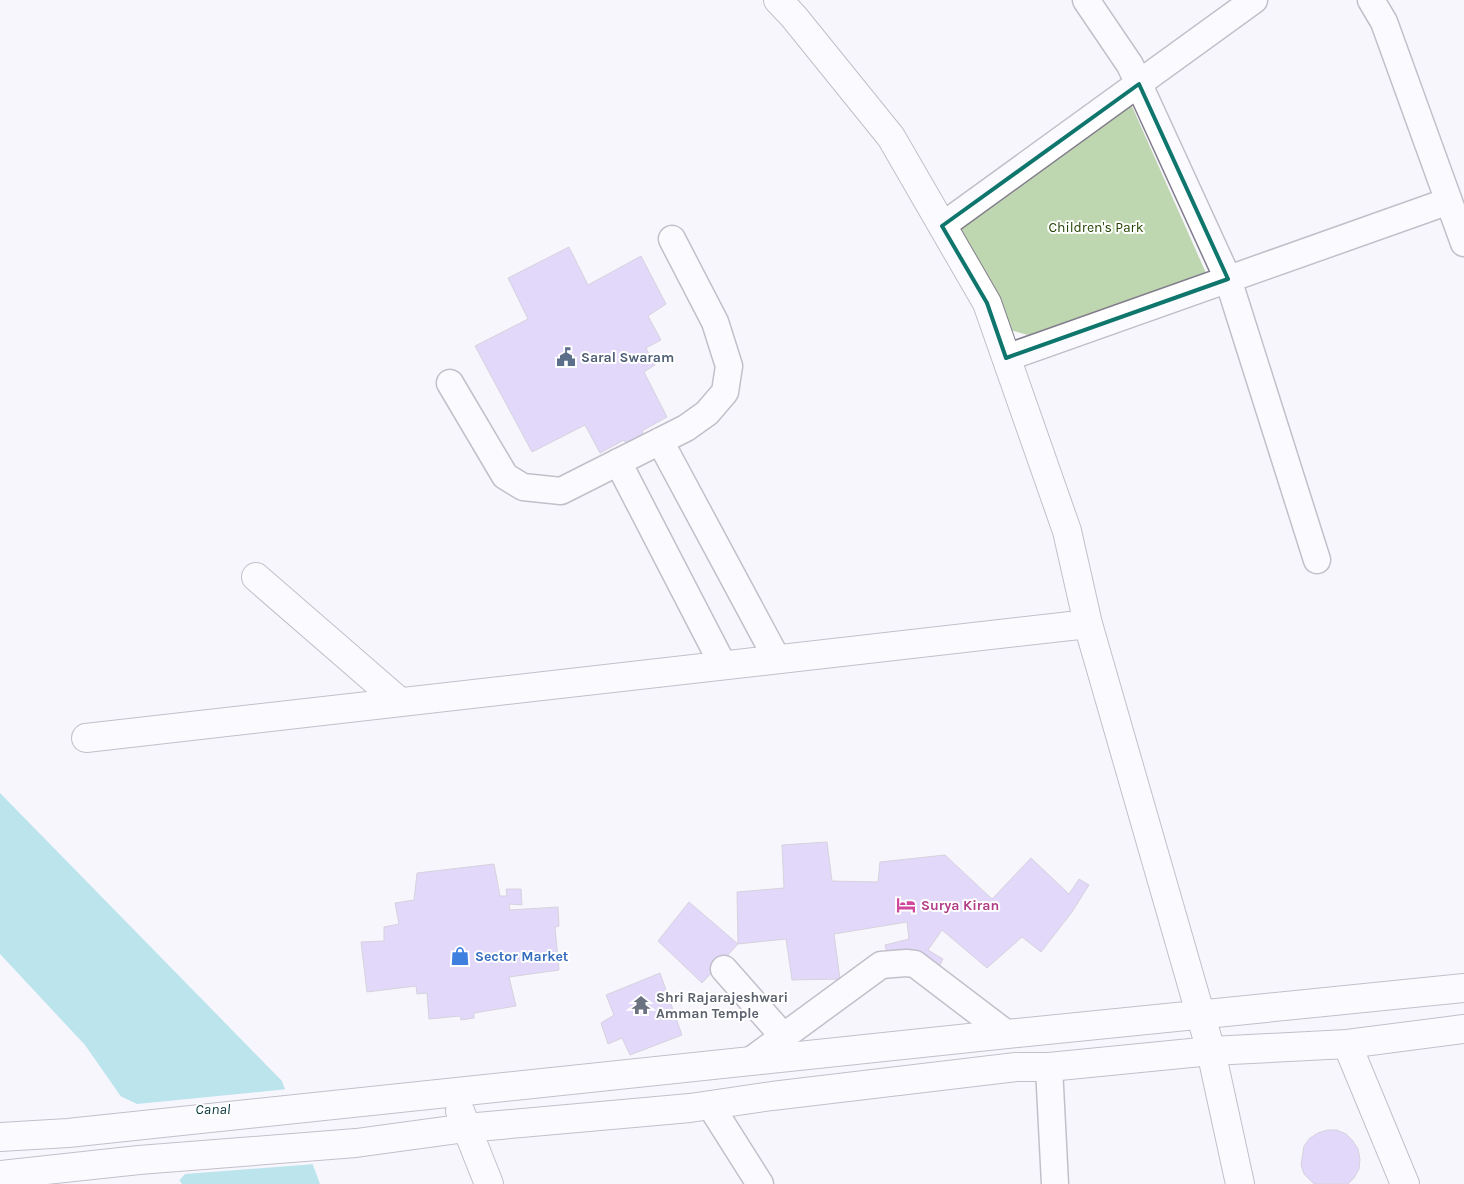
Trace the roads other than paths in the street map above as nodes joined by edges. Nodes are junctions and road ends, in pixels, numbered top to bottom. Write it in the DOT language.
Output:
graph roads {
  1 [pos="778,0"];
  2 [pos="1086,0"];
  3 [pos="1254,0"];
  4 [pos="1371,0"];
  5 [pos="1139,84"];
  6 [pos="1448,200"];
  7 [pos="942,226"];
  8 [pos="672,239"];
  9 [pos="1464,243"];
  10 [pos="1228,279"];
  11 [pos="1006,358"];
  12 [pos="450,383"];
  13 [pos="660,441"];
  14 [pos="618,462"];
  15 [pos="1317,560"];
  16 [pos="256,577"];
  17 [pos="1088,624"];
  18 [pos="777,659"];
  19 [pos="723,665"];
  20 [pos="400,702"];
  21 [pos="86,738"];
  22 [pos="724,969"];
  23 [pos="1464,988"];
  24 [pos="1201,1015"];
  25 [pos="1464,1029"];
  26 [pos="1007,1034"];
  27 [pos="784,1037"];
  28 [pos="1347,1044"];
  29 [pos="1211,1051"];
  30 [pos="750,1061"];
  31 [pos="704,1066"];
  32 [pos="1049,1067"];
  33 [pos="453,1093"];
  34 [pos="710,1105"];
  35 [pos="466,1128"];
  36 [pos="0,1137"];
  37 [pos="0,1175"];
  38 [pos="489,1184"];
  39 [pos="760,1184"];
  40 [pos="1055,1184"];
  41 [pos="1240,1184"];
  42 [pos="1405,1184"];
  1 -- 7 [label="street"];
  2 -- 5 [label="street"];
  3 -- 5 [label="street"];
  4 -- 6 [label="street"];
  5 -- 7 [label="street"];
  5 -- 10 [label="street"];
  6 -- 9 [label="street"];
  6 -- 10 [label="street"];
  7 -- 11 [label="street"];
  8 -- 13 [label="street"];
  10 -- 11 [label="street"];
  10 -- 15 [label="street"];
  11 -- 17 [label="street"];
  12 -- 14 [label="street"];
  13 -- 14 [label="street"];
  13 -- 18 [label="street"];
  14 -- 19 [label="street"];
  16 -- 20 [label="street"];
  17 -- 18 [label="street"];
  17 -- 24 [label="street"];
  18 -- 19 [label="street"];
  19 -- 20 [label="street"];
  20 -- 21 [label="street"];
  22 -- 27 [label="street"];
  23 -- 24 [label="street"];
  24 -- 26 [label="street"];
  24 -- 29 [label="street"];
  25 -- 28 [label="street"];
  26 -- 27 [label="street"];
  26 -- 30 [label="street"];
  27 -- 30 [label="street"];
  28 -- 29 [label="street"];
  28 -- 42 [label="street"];
  29 -- 32 [label="street"];
  29 -- 41 [label="street"];
  30 -- 31 [label="street"];
  31 -- 33 [label="street"];
  31 -- 34 [label="street"];
  32 -- 34 [label="street"];
  32 -- 40 [label="street"];
  33 -- 35 [label="street"];
  33 -- 36 [label="street"];
  34 -- 35 [label="street"];
  34 -- 39 [label="street"];
  35 -- 37 [label="street"];
  35 -- 38 [label="street"];
}
